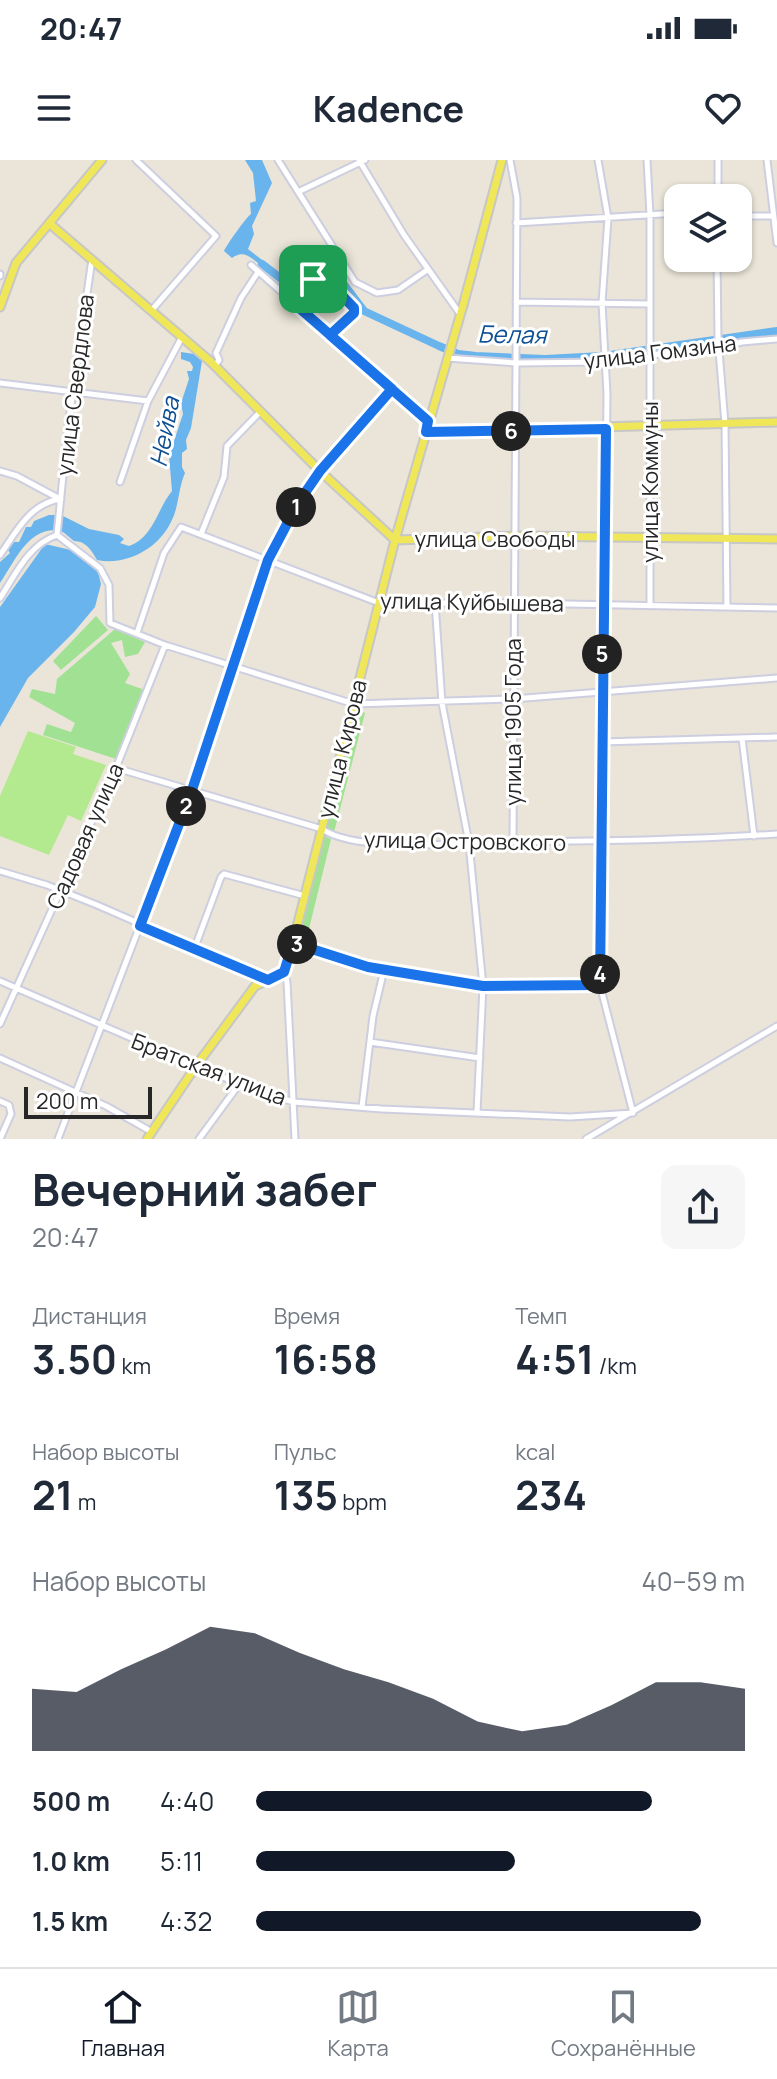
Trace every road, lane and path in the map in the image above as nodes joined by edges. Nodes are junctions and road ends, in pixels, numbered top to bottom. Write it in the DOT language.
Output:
graph roads {
  1 [pos="102,160"];
  2 [pos="136,160"];
  3 [pos="278,160"];
  4 [pos="502,160"];
  5 [pos="510,160"];
  6 [pos="598,160"];
  7 [pos="647,160"];
  8 [pos="718,160"];
  9 [pos="767,160"];
  10 [pos="361,161"];
  11 [pos="718,184"];
  12 [pos="300,191"];
  13 [pos="664,214"];
  14 [pos="650,215"];
  15 [pos="752,216"];
  16 [pos="773,216"];
  17 [pos="608,218"];
  18 [pos="49,223"];
  19 [pos="516,223"];
  20 [pos="777,243"];
  21 [pos="92,259"];
  22 [pos="251,265"];
  23 [pos="427,270"];
  24 [pos="258,272"];
  25 [pos="717,272"];
  26 [pos="289,299"];
  27 [pos="516,302"];
  28 [pos="602,303"];
  29 [pos="649,304"];
  30 [pos="0,307"];
  31 [pos="151,311"];
  32 [pos="460,315"];
  33 [pos="330,335"];
  34 [pos="182,337"];
  35 [pos="777,339"];
  36 [pos="719,347"];
  37 [pos="650,357"];
  38 [pos="446,361"];
  39 [pos="605,362"];
  40 [pos="516,363"];
  41 [pos="213,364"];
  42 [pos="0,383"];
  43 [pos="392,389"];
  44 [pos="73,394"];
  45 [pos="148,401"];
  46 [pos="261,411"];
  47 [pos="428,421"];
  48 [pos="777,422"];
  49 [pos="725,424"];
  50 [pos="652,427"];
  51 [pos="606,429"];
  52 [pos="515,431"];
  53 [pos="426,432"];
  54 [pos="0,471"];
  55 [pos="320,471"];
  56 [pos="120,482"];
  57 [pos="61,499"];
  58 [pos="201,534"];
  59 [pos="57,535"];
  60 [pos="516,536"];
  61 [pos="650,538"];
  62 [pos="604,539"];
  63 [pos="728,539"];
  64 [pos="777,539"];
  65 [pos="395,540"];
  66 [pos="0,555"];
  67 [pos="268,560"];
  68 [pos="0,598"];
  69 [pos="435,602"];
  70 [pos="379,603"];
  71 [pos="515,603"];
  72 [pos="603,605"];
  73 [pos="650,606"];
  74 [pos="727,607"];
  75 [pos="777,608"];
  76 [pos="137,633"];
  77 [pos="165,645"];
  78 [pos="233,665"];
  79 [pos="777,678"];
  80 [pos="601,691"];
  81 [pos="513,699"];
  82 [pos="442,703"];
  83 [pos="354,704"];
  84 [pos="777,737"];
  85 [pos="742,738"];
  86 [pos="602,742"];
  87 [pos="116,768"];
  88 [pos="192,790"];
  89 [pos="322,829"];
  90 [pos="777,834"];
  91 [pos="754,836"];
  92 [pos="513,842"];
  93 [pos="601,842"];
  94 [pos="469,843"];
  95 [pos="0,871"];
  96 [pos="60,892"];
  97 [pos="305,896"];
  98 [pos="140,926"];
  99 [pos="293,943"];
  100 [pos="195,947"];
  101 [pos="384,970"];
  102 [pos="284,972"];
  103 [pos="268,980"];
  104 [pos="0,981"];
  105 [pos="600,985"];
  106 [pos="483,986"];
  107 [pos="16,989"];
  108 [pos="0,1024"];
  109 [pos="777,1026"];
  110 [pos="103,1027"];
  111 [pos="370,1042"];
  112 [pos="0,1058"];
  113 [pos="480,1058"];
  114 [pos="196,1066"];
  115 [pos="240,1083"];
  116 [pos="76,1093"];
  117 [pos="0,1101"];
  118 [pos="294,1102"];
  119 [pos="362,1107"];
  120 [pos="477,1112"];
  121 [pos="633,1113"];
  122 [pos="150,1136"];
  123 [pos="0,1139"];
  124 [pos="58,1139"];
  125 [pos="199,1139"];
  126 [pos="295,1139"];
  127 [pos="586,1139"];
  1 -- 18 [label="main road"];
  2 -- 31 [label="street"];
  3 -- 12 [label="street"];
  4 -- 32 [label="main road"];
  5 -- 19 [label="street"];
  6 -- 17 [label="street"];
  7 -- 14 [label="street"];
  8 -- 11 [label="street"];
  9 -- 16 [label="street"];
  10 -- 12 [label="street"];
  10 -- 23 [label="street"];
  12 -- 23 [label="street"];
  13 -- 14 [label="street"];
  14 -- 17 [label="street"];
  14 -- 29 [label="street"];
  15 -- 16 [label="street"];
  16 -- 20 [label="street"];
  17 -- 19 [label="street"];
  17 -- 28 [label="street"];
  18 -- 21 [label="main road, улица Свободы"];
  18 -- 30 [label="main road"];
  19 -- 27 [label="street"];
  21 -- 31 [label="main road, улица Свободы"];
  21 -- 44 [label="street, улица Свердлова"];
  22 -- 24 [label="street"];
  23 -- 32 [label="street"];
  24 -- 26 [label="street"];
  24 -- 41 [label="street"];
  25 -- 36 [label="street"];
  26 -- 33 [label="street"];
  26 -- 33 [label="street"];
  27 -- 28 [label="street"];
  27 -- 40 [label="street, улица 1905 Года"];
  28 -- 29 [label="street"];
  28 -- 39 [label="street"];
  29 -- 37 [label="street, улица Коммуны"];
  31 -- 34 [label="main road, улица Свободы"];
  32 -- 38 [label="main road, улица Кирова"];
  33 -- 43 [label="street"];
  34 -- 41 [label="main road, улица Свободы"];
  34 -- 45 [label="street"];
  35 -- 36 [label="street, улица Гомзина"];
  36 -- 37 [label="street, улица Гомзина"];
  36 -- 49 [label="street"];
  37 -- 39 [label="street, улица Гомзина"];
  37 -- 50 [label="street, улица Коммуны"];
  38 -- 40 [label="street, улица Гомзина"];
  38 -- 47 [label="main road, улица Кирова"];
  39 -- 40 [label="street, улица Гомзина"];
  39 -- 51 [label="street"];
  40 -- 52 [label="street, улица 1905 Года"];
  41 -- 46 [label="main road, улица Свободы"];
  42 -- 44 [label="street"];
  43 -- 47 [label="street"];
  43 -- 55 [label="street"];
  44 -- 45 [label="street"];
  44 -- 57 [label="street, улица Свердлова"];
  45 -- 56 [label="street"];
  46 -- 55 [label="main road, улица Свободы"];
  46 -- 58 [label="street"];
  47 -- 53 [label="main road, улица Кирова"];
  48 -- 49 [label="main road"];
  49 -- 50 [label="main road"];
  49 -- 63 [label="street"];
  50 -- 51 [label="main road"];
  50 -- 61 [label="street, улица Коммуны"];
  51 -- 52 [label="main road"];
  51 -- 62 [label="street"];
  52 -- 53 [label="main road"];
  52 -- 60 [label="street, улица 1905 Года"];
  53 -- 65 [label="main road, улица Кирова"];
  54 -- 57 [label="street"];
  55 -- 65 [label="main road, улица Свободы"];
  55 -- 67 [label="street"];
  57 -- 59 [label="street, улица Свердлова"];
  57 -- 66 [label="street"];
  58 -- 67 [label="street, улица Куйбышева"];
  58 -- 76 [label="street, улица Куйбышева"];
  59 -- 68 [label="street"];
  59 -- 76 [label="street"];
  60 -- 62 [label="main road, улица Свободы"];
  60 -- 65 [label="main road, улица Свободы"];
  60 -- 71 [label="street, улица 1905 Года"];
  61 -- 62 [label="main road, улица Свободы"];
  61 -- 63 [label="main road, улица Свободы"];
  61 -- 73 [label="street, улица Коммуны"];
  62 -- 72 [label="street"];
  63 -- 64 [label="main road, улица Свободы"];
  63 -- 74 [label="street"];
  65 -- 70 [label="main road, улица Кирова"];
  67 -- 70 [label="street, улица Куйбышева"];
  67 -- 78 [label="street"];
  69 -- 70 [label="street, улица Куйбышева"];
  69 -- 71 [label="street, улица Куйбышева"];
  69 -- 82 [label="street"];
  70 -- 83 [label="main road, улица Кирова"];
  71 -- 72 [label="street, улица Куйбышева"];
  71 -- 81 [label="street, улица 1905 Года"];
  72 -- 73 [label="street, улица Куйбышева"];
  72 -- 80 [label="street"];
  73 -- 74 [label="street, улица Куйбышева"];
  74 -- 75 [label="street, улица Куйбышева"];
  76 -- 77 [label="street"];
  77 -- 78 [label="street"];
  77 -- 87 [label="street, Садовая улица"];
  78 -- 83 [label="street"];
  78 -- 88 [label="street"];
  79 -- 80 [label="street"];
  80 -- 81 [label="street"];
  80 -- 86 [label="street"];
  81 -- 82 [label="street"];
  81 -- 92 [label="street, улица 1905 Года"];
  82 -- 83 [label="street"];
  82 -- 94 [label="street"];
  83 -- 89 [label="main road, улица Кирова"];
  84 -- 85 [label="street"];
  85 -- 86 [label="street"];
  85 -- 91 [label="street"];
  86 -- 93 [label="street"];
  87 -- 88 [label="street, улица Островского"];
  87 -- 96 [label="street, Садовая улица"];
  88 -- 89 [label="street, улица Островского"];
  88 -- 98 [label="street"];
  89 -- 94 [label="street, улица Островского"];
  89 -- 97 [label="main road, улица Кирова"];
  90 -- 91 [label="street, улица Островского"];
  91 -- 93 [label="street, улица Островского"];
  92 -- 93 [label="street, улица Островского"];
  92 -- 94 [label="street, улица Островского"];
  93 -- 105 [label="street"];
  94 -- 106 [label="street"];
  95 -- 96 [label="street"];
  96 -- 98 [label="street"];
  96 -- 107 [label="street, Садовая улица"];
  97 -- 99 [label="main road, улица Кирова"];
  97 -- 100 [label="street"];
  98 -- 100 [label="street"];
  98 -- 110 [label="street"];
  99 -- 101 [label="street"];
  99 -- 102 [label="main road, улица Кирова"];
  100 -- 103 [label="street"];
  101 -- 106 [label="street"];
  101 -- 111 [label="street"];
  102 -- 103 [label="main road"];
  102 -- 118 [label="street, улица Кирова"];
  103 -- 114 [label="main road"];
  104 -- 107 [label="street, Братская улица"];
  105 -- 106 [label="street"];
  105 -- 121 [label="street"];
  106 -- 113 [label="street"];
  107 -- 108 [label="street, Садовая улица"];
  107 -- 110 [label="street, Братская улица"];
  109 -- 121 [label="street"];
  110 -- 114 [label="street, Братская улица"];
  110 -- 116 [label="street"];
  111 -- 113 [label="street"];
  111 -- 119 [label="street"];
  112 -- 116 [label="street"];
  113 -- 120 [label="street"];
  114 -- 115 [label="street, Братская улица"];
  114 -- 122 [label="main road"];
  115 -- 118 [label="street, Братская улица"];
  115 -- 125 [label="street"];
  116 -- 122 [label="street"];
  116 -- 124 [label="street"];
  117 -- 123 [label="street"];
  118 -- 119 [label="street, Братская улица"];
  118 -- 126 [label="street, улица Кирова"];
  119 -- 120 [label="street, Братская улица"];
  120 -- 121 [label="street, Братская улица"];
  121 -- 127 [label="street"];
}
